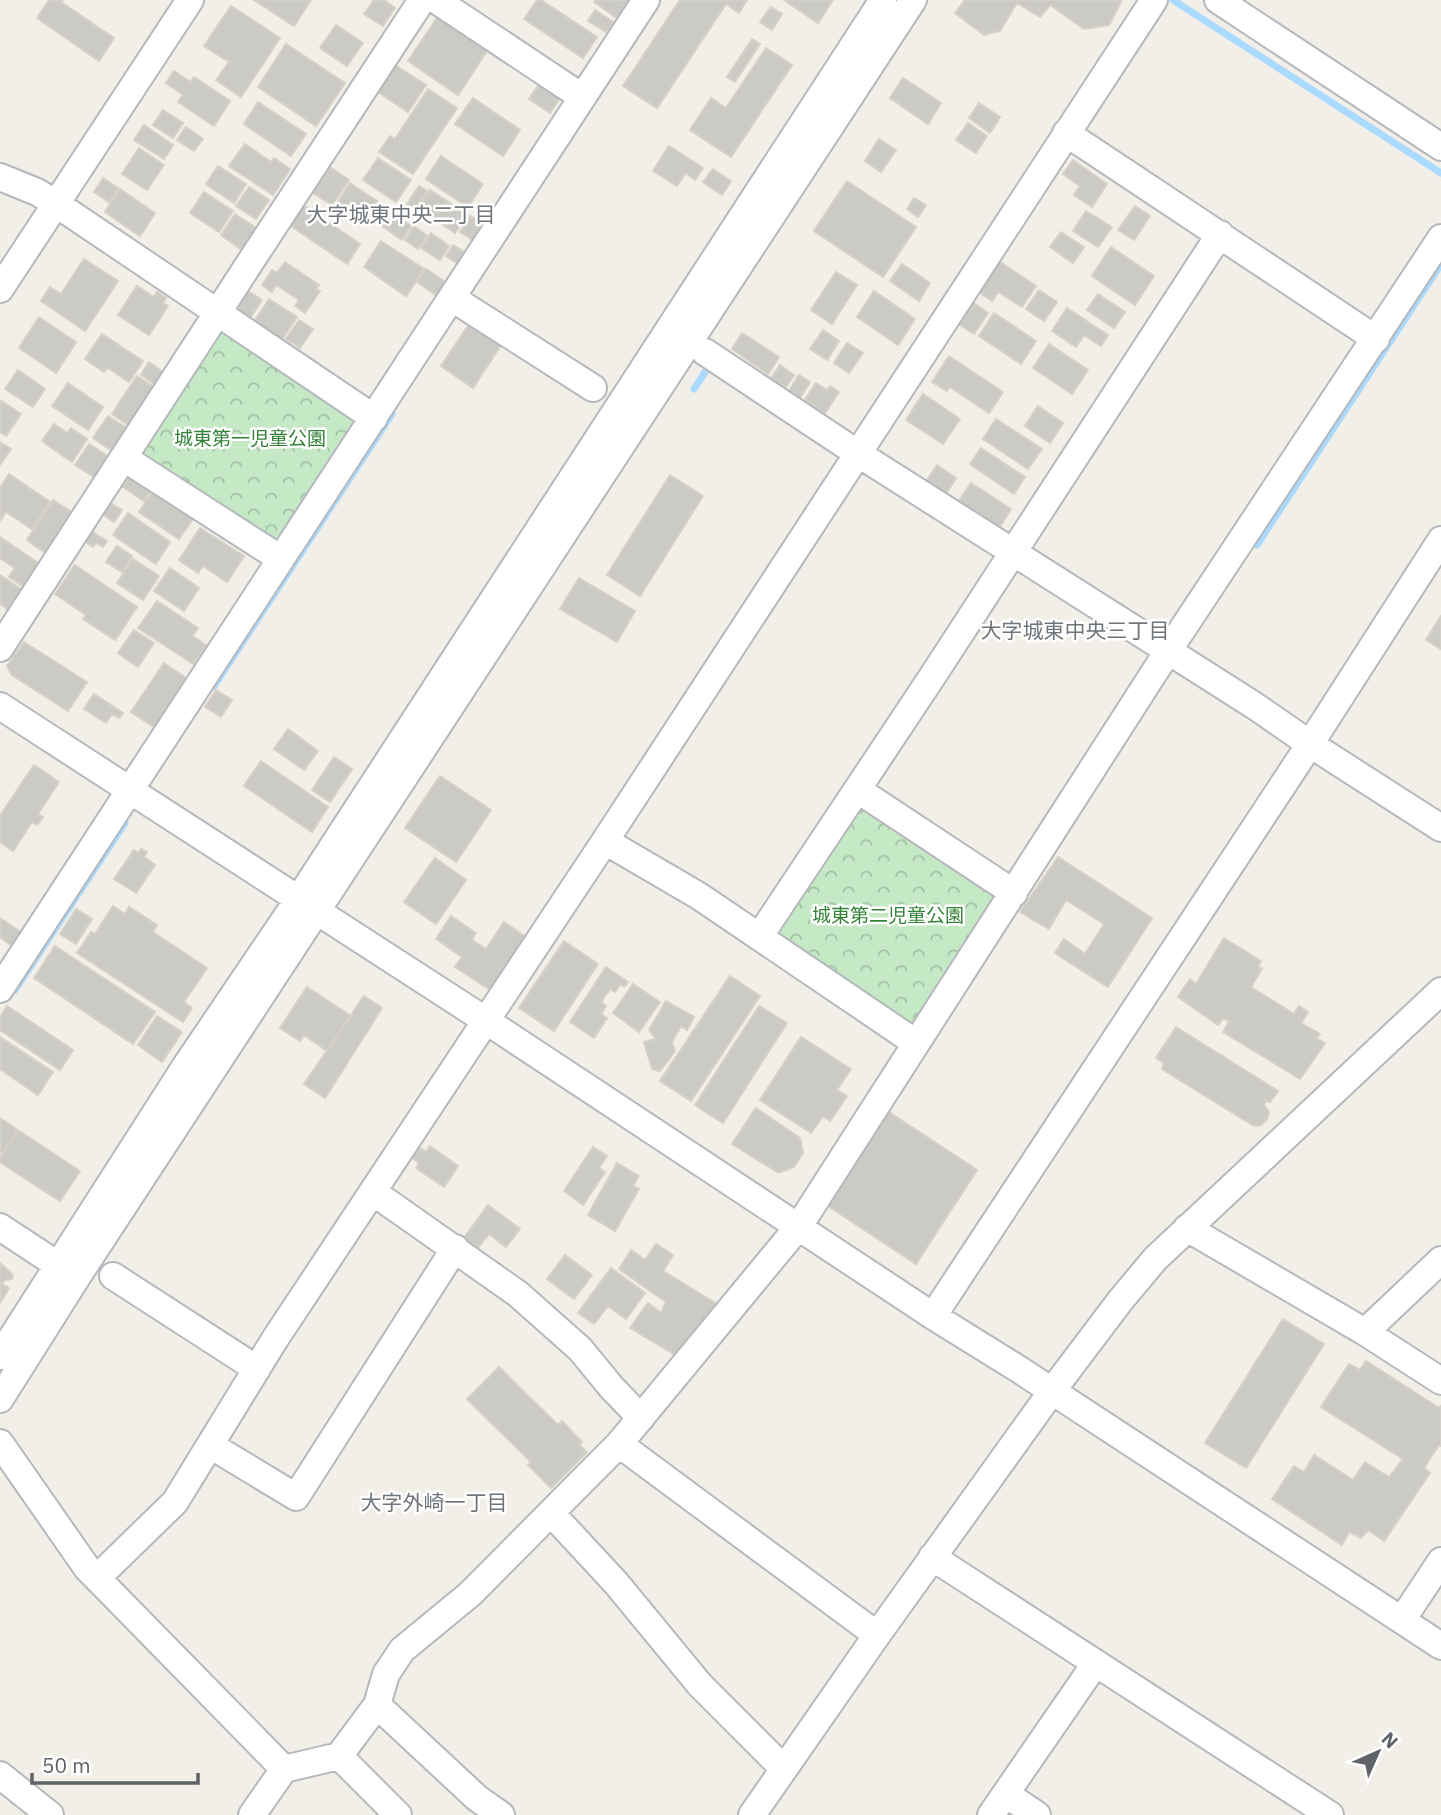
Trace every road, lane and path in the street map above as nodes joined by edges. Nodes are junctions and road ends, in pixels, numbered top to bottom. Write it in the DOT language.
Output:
graph roads {
  1 [pos="190,0"];
  2 [pos="422,0"];
  3 [pos="436,0"];
  4 [pos="646,0"];
  5 [pos="883,0"];
  6 [pos="913,0"];
  7 [pos="1154,0"];
  8 [pos="1218,0"];
  9 [pos="582,97"];
  10 [pos="1066,133"];
  11 [pos="1441,147"];
  12 [pos="0,177"];
  13 [pos="55,203"];
  14 [pos="1220,234"];
  15 [pos="1441,238"];
  16 [pos="0,289"];
  17 [pos="452,298"];
  18 [pos="219,313"];
  19 [pos="1376,339"];
  20 [pos="705,352"];
  21 [pos="593,388"];
  22 [pos="374,418"];
  23 [pos="856,453"];
  24 [pos="124,458"];
  25 [pos="1441,540"];
  26 [pos="1014,553"];
  27 [pos="281,559"];
  28 [pos="0,648"];
  29 [pos="1168,651"];
  30 [pos="0,706"];
  31 [pos="1310,744"];
  32 [pos="858,790"];
  33 [pos="129,791"];
  34 [pos="1441,828"];
  35 [pos="605,841"];
  36 [pos="1014,893"];
  37 [pos="308,906"];
  38 [pos="759,937"];
  39 [pos="3,979"];
  40 [pos="1441,991"];
  41 [pos="485,1020"];
  42 [pos="916,1043"];
  43 [pos="373,1192"];
  44 [pos="799,1226"];
  45 [pos="0,1227"];
  46 [pos="1187,1228"];
  47 [pos="455,1248"];
  48 [pos="1441,1261"];
  49 [pos="68,1271"];
  50 [pos="113,1276"];
  51 [pos="933,1316"];
  52 [pos="1365,1332"];
  53 [pos="0,1356"];
  54 [pos="257,1369"];
  55 [pos="1441,1381"];
  56 [pos="1052,1391"];
  57 [pos="0,1399"];
  58 [pos="641,1418"];
  59 [pos="0,1443"];
  60 [pos="619,1444"];
  61 [pos="210,1446"];
  62 [pos="551,1513"];
  63 [pos="932,1557"];
  64 [pos="1441,1561"];
  65 [pos="97,1578"];
  66 [pos="1402,1620"];
  67 [pos="877,1635"];
  68 [pos="1441,1646"];
  69 [pos="1095,1664"];
  70 [pos="377,1705"];
  71 [pos="339,1756"];
  72 [pos="284,1769"];
  73 [pos="784,1769"];
  74 [pos="0,1775"];
  75 [pos="999,1805"];
  76 [pos="1318,1812"];
  77 [pos="50,1815"];
  78 [pos="252,1815"];
  79 [pos="398,1815"];
  80 [pos="501,1815"];
  81 [pos="752,1815"];
  82 [pos="1037,1815"];
  1 -- 13 [label="street"];
  2 -- 18 [label="street"];
  3 -- 9 [label="street"];
  4 -- 9 [label="street"];
  5 -- 37 [label="street"];
  6 -- 37 [label="street"];
  7 -- 10 [label="street"];
  8 -- 11 [label="street"];
  9 -- 17 [label="street"];
  10 -- 14 [label="street"];
  10 -- 23 [label="street"];
  12 -- 13 [label="street"];
  13 -- 16 [label="street"];
  13 -- 18 [label="street"];
  14 -- 19 [label="street"];
  14 -- 26 [label="street"];
  15 -- 19 [label="street"];
  17 -- 21 [label="street"];
  17 -- 22 [label="street"];
  18 -- 22 [label="street"];
  18 -- 24 [label="street"];
  19 -- 29 [label="street"];
  20 -- 23 [label="street"];
  22 -- 27 [label="street"];
  23 -- 26 [label="street"];
  23 -- 35 [label="street"];
  24 -- 27 [label="street"];
  24 -- 28 [label="street"];
  25 -- 31 [label="street"];
  26 -- 29 [label="street"];
  26 -- 32 [label="street"];
  27 -- 33 [label="street"];
  29 -- 31 [label="street"];
  29 -- 36 [label="street"];
  30 -- 33 [label="street"];
  31 -- 34 [label="street"];
  31 -- 51 [label="street"];
  32 -- 36 [label="street"];
  32 -- 38 [label="street"];
  33 -- 37 [label="street"];
  33 -- 39 [label="street"];
  35 -- 38 [label="street"];
  35 -- 41 [label="street"];
  36 -- 42 [label="street"];
  37 -- 41 [label="street"];
  37 -- 49 [label="street"];
  38 -- 42 [label="street"];
  40 -- 46 [label="street"];
  41 -- 43 [label="street"];
  41 -- 44 [label="street"];
  42 -- 44 [label="street"];
  43 -- 47 [label="street"];
  43 -- 54 [label="street"];
  44 -- 51 [label="street"];
  44 -- 58 [label="street"];
  45 -- 49 [label="street"];
  46 -- 52 [label="street"];
  46 -- 56 [label="street"];
  47 -- 58 [label="street"];
  47 -- 61 [label="street"];
  48 -- 52 [label="street"];
  49 -- 53 [label="street"];
  49 -- 57 [label="street"];
  50 -- 54 [label="street"];
  51 -- 56 [label="street"];
  52 -- 55 [label="street"];
  54 -- 61 [label="street"];
  56 -- 63 [label="street"];
  56 -- 66 [label="street"];
  58 -- 60 [label="street"];
  59 -- 65 [label="street"];
  60 -- 62 [label="street"];
  60 -- 67 [label="street"];
  61 -- 65 [label="street"];
  62 -- 70 [label="street"];
  62 -- 73 [label="street"];
  63 -- 67 [label="street"];
  63 -- 69 [label="street"];
  64 -- 66 [label="street"];
  65 -- 72 [label="street"];
  66 -- 68 [label="street"];
  67 -- 73 [label="street"];
  69 -- 75 [label="street"];
  69 -- 76 [label="street"];
  70 -- 71 [label="street"];
  70 -- 80 [label="street"];
  71 -- 72 [label="street"];
  71 -- 79 [label="street"];
  72 -- 78 [label="street"];
  73 -- 81 [label="street"];
  74 -- 77 [label="street"];
  75 -- 82 [label="street"];
}
